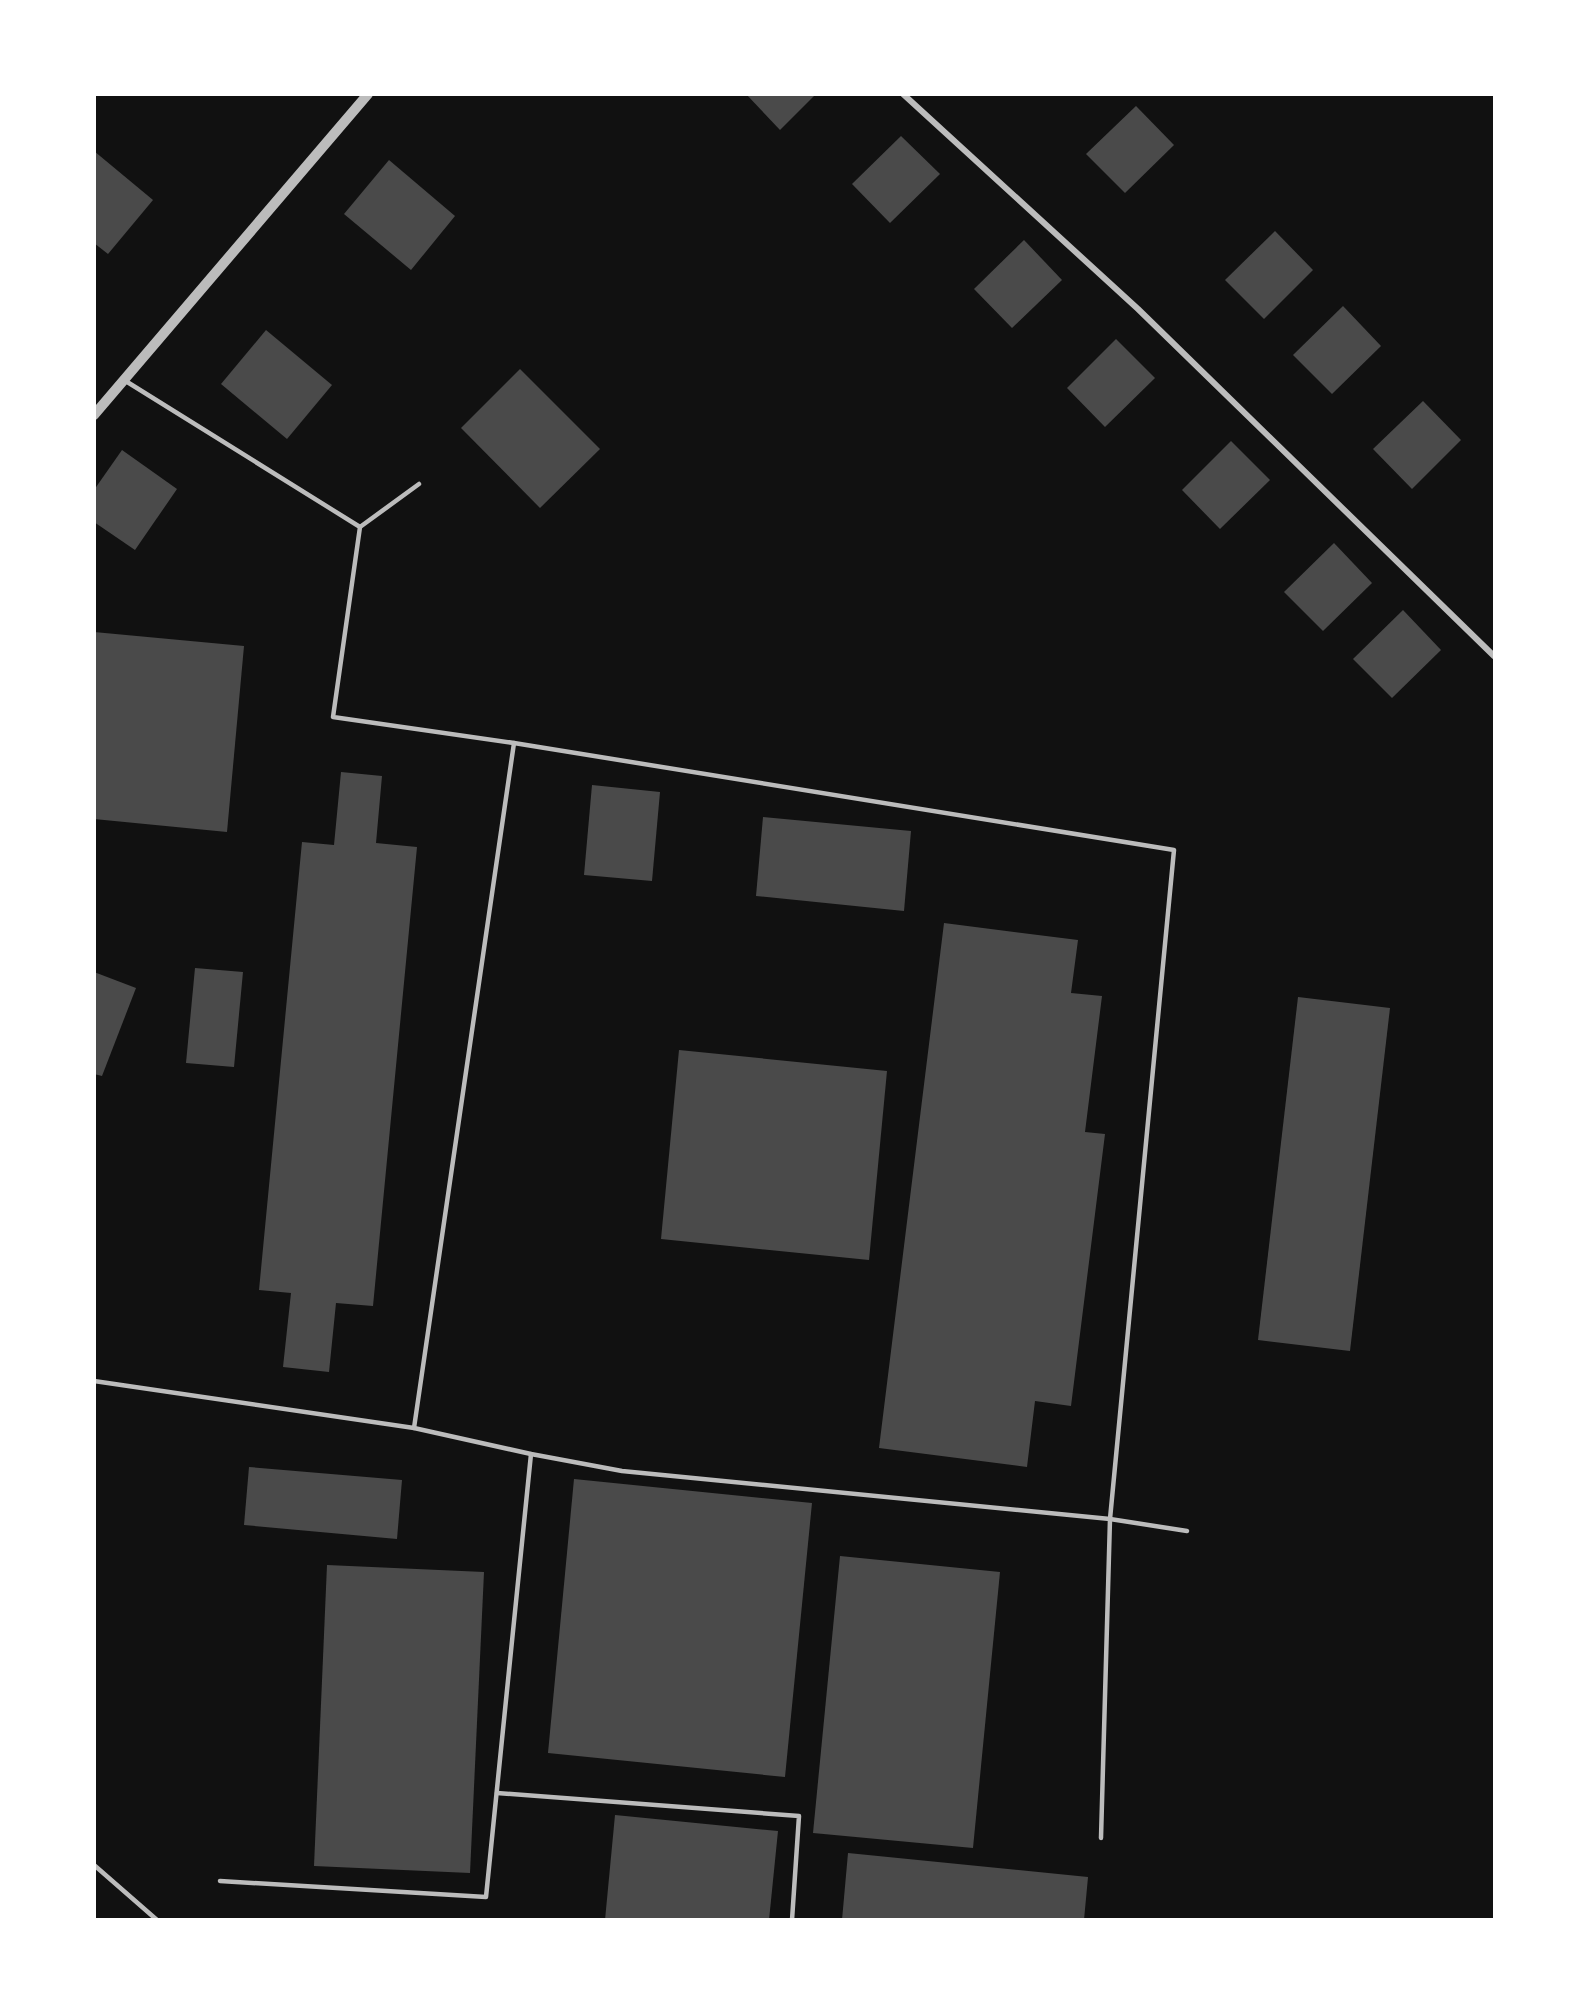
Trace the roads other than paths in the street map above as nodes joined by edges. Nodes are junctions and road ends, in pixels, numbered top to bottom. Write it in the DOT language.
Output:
graph roads {
  1 [pos="368,94"];
  2 [pos="903,94"];
  3 [pos="124,380"];
  4 [pos="94,415"];
  5 [pos="419,484"];
  6 [pos="360,527"];
  7 [pos="1494,656"];
  8 [pos="514,743"];
  9 [pos="94,1381"];
  10 [pos="414,1428"];
  11 [pos="531,1454"];
  12 [pos="1110,1519"];
  13 [pos="1187,1531"];
  14 [pos="497,1793"];
  15 [pos="1101,1838"];
  16 [pos="94,1865"];
  17 [pos="220,1881"];
  18 [pos="157,1920"];
  19 [pos="792,1920"];
  1 -- 3 [label="street"];
  2 -- 7 [label="street"];
  3 -- 4 [label="street"];
  3 -- 6 [label="lane"];
  5 -- 6 [label="lane"];
  6 -- 8 [label="lane"];
  8 -- 10 [label="lane"];
  8 -- 12 [label="lane"];
  9 -- 10 [label="lane"];
  10 -- 11 [label="lane"];
  11 -- 12 [label="lane"];
  11 -- 14 [label="lane"];
  12 -- 13 [label="lane"];
  12 -- 15 [label="lane"];
  14 -- 17 [label="lane"];
  14 -- 19 [label="lane"];
  16 -- 18 [label="lane"];
}
